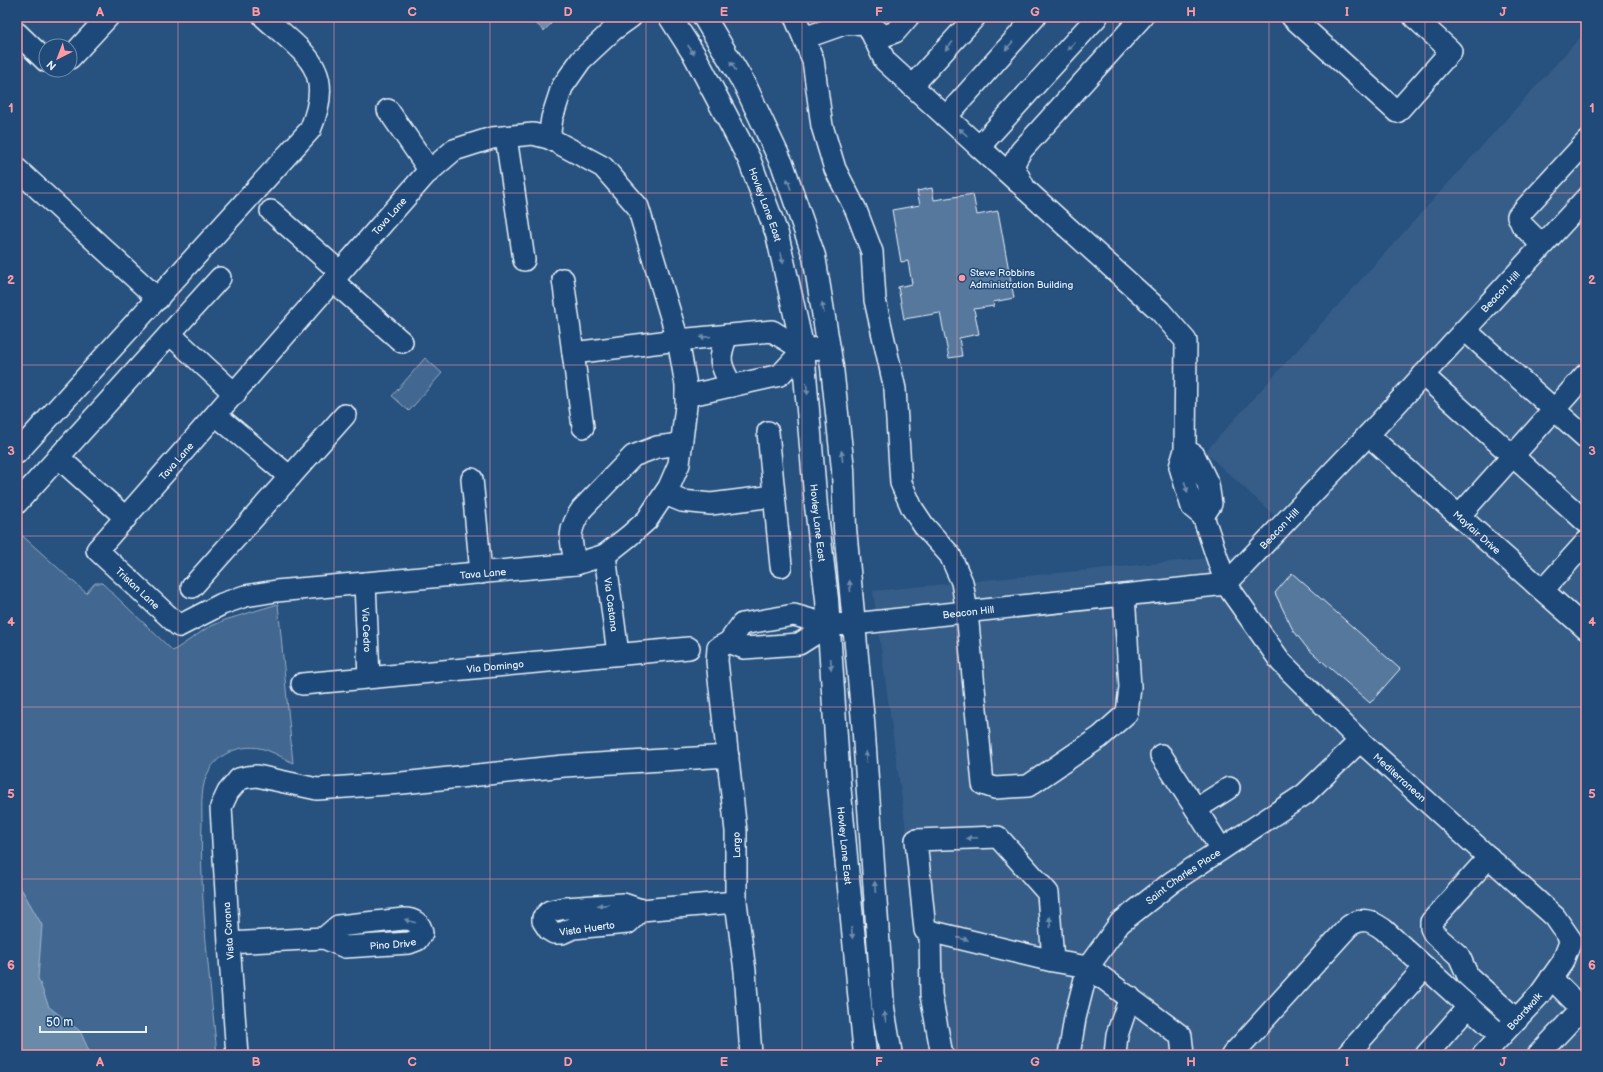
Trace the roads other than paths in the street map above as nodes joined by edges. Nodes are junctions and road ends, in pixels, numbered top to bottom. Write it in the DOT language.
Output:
graph roads {
  1 [pos="108,17"];
  2 [pos="264,17"];
  3 [pos="631,17"];
  4 [pos="670,17"];
  5 [pos="704,17"];
  6 [pos="830,17"];
  7 [pos="908,17"];
  8 [pos="975,17"];
  9 [pos="1035,17"];
  10 [pos="1097,17"];
  11 [pos="1142,17"];
  12 [pos="1292,17"];
  13 [pos="1414,17"];
  14 [pos="866,20"];
  15 [pos="799,27"];
  16 [pos="17,33"];
  17 [pos="78,49"];
  18 [pos="38,53"];
  19 [pos="912,86"];
  20 [pos="388,110"];
  21 [pos="946,117"];
  22 [pos="506,136"];
  23 [pos="549,138"];
  24 [pos="1586,142"];
  25 [pos="979,147"];
  26 [pos="17,168"];
  27 [pos="430,171"];
  28 [pos="1025,189"];
  29 [pos="1586,198"];
  30 [pos="271,212"];
  31 [pos="1542,245"];
  32 [pos="524,260"];
  33 [pos="336,277"];
  34 [pos="220,278"];
  35 [pos="563,279"];
  36 [pos="158,299"];
  37 [pos="1465,330"];
  38 [pos="170,334"];
  39 [pos="727,335"];
  40 [pos="678,340"];
  41 [pos="402,342"];
  42 [pos="829,347"];
  43 [pos="803,350"];
  44 [pos="573,353"];
  45 [pos="1586,374"];
  46 [pos="1423,375"];
  47 [pos="732,386"];
  48 [pos="235,394"];
  49 [pos="686,396"];
  50 [pos="1554,410"];
  51 [pos="345,414"];
  52 [pos="216,415"];
  53 [pos="583,426"];
  54 [pos="768,432"];
  55 [pos="1368,435"];
  56 [pos="1586,438"];
  57 [pos="681,444"];
  58 [pos="17,453"];
  59 [pos="1513,456"];
  60 [pos="58,457"];
  61 [pos="290,477"];
  62 [pos="472,479"];
  63 [pos="665,494"];
  64 [pos="774,496"];
  65 [pos="17,503"];
  66 [pos="1459,516"];
  67 [pos="126,518"];
  68 [pos="1586,522"];
  69 [pos="1586,542"];
  70 [pos="97,550"];
  71 [pos="604,555"];
  72 [pos="576,564"];
  73 [pos="781,566"];
  74 [pos="481,573"];
  75 [pos="365,583"];
  76 [pos="1226,584"];
  77 [pos="192,587"];
  78 [pos="1543,590"];
  79 [pos="1124,595"];
  80 [pos="967,612"];
  81 [pos="853,624"];
  82 [pos="829,625"];
  83 [pos="179,626"];
  84 [pos="1586,629"];
  85 [pos="729,642"];
  86 [pos="689,648"];
  87 [pos="618,654"];
  88 [pos="369,677"];
  89 [pos="302,684"];
  90 [pos="1360,741"];
  91 [pos="728,756"];
  92 [pos="1161,756"];
  93 [pos="1230,788"];
  94 [pos="1196,809"];
  95 [pos="1221,849"];
  96 [pos="1489,857"];
  97 [pos="736,902"];
  98 [pos="641,910"];
  99 [pos="930,931"];
  100 [pos="324,938"];
  101 [pos="229,943"];
  102 [pos="1053,961"];
  103 [pos="1088,966"];
  104 [pos="1425,967"];
  105 [pos="1556,971"];
  106 [pos="1130,998"];
  107 [pos="1469,1006"];
  108 [pos="1585,1009"];
  109 [pos="1517,1020"];
  110 [pos="1501,1036"];
  111 [pos="237,1055"];
  112 [pos="750,1055"];
  113 [pos="864,1055"];
  114 [pos="891,1055"];
  115 [pos="942,1055"];
  116 [pos="1069,1055"];
  117 [pos="1115,1055"];
  118 [pos="1183,1055"];
  119 [pos="1232,1055"];
  120 [pos="1347,1055"];
  121 [pos="1426,1055"];
  122 [pos="1483,1055"];
  123 [pos="1538,1055"];
  1 -- 17 [label="street"];
  2 -- 36 [label="street"];
  3 -- 23 [label="street"];
  4 -- 43 [label="main road, Hovley Lane East, one-way"];
  42 -- 5 [label="main road, one-way"];
  6 -- 15 [label="street"];
  7 -- 14 [label="street"];
  8 -- 19 [label="street, one-way"];
  9 -- 21 [label="street, one-way"];
  10 -- 25 [label="street, one-way"];
  11 -- 28 [label="street"];
  12 -- 13 [label="street"];
  14 -- 15 [label="street"];
  14 -- 19 [label="street"];
  15 -- 80 [label="street"];
  16 -- 18 [label="street"];
  19 -- 21 [label="street"];
  20 -- 27 [label="street"];
  25 -- 21 [label="street, one-way"];
  22 -- 23 [label="street, Tava Lane"];
  22 -- 27 [label="street, Tava Lane"];
  22 -- 32 [label="street"];
  23 -- 40 [label="street, Tava Lane"];
  24 -- 31 [label="street"];
  25 -- 28 [label="street"];
  26 -- 36 [label="street"];
  27 -- 33 [label="street, Tava Lane"];
  28 -- 76 [label="street, Mediterranean"];
  29 -- 31 [label="street, Beacon Hill"];
  30 -- 33 [label="street"];
  31 -- 37 [label="street, Beacon Hill"];
  33 -- 41 [label="street"];
  33 -- 48 [label="street, Tava Lane"];
  34 -- 38 [label="street"];
  35 -- 44 [label="street"];
  36 -- 58 [label="street"];
  37 -- 46 [label="street, Beacon Hill"];
  37 -- 50 [label="street"];
  38 -- 48 [label="street"];
  38 -- 60 [label="street"];
  39 -- 40 [label="street, one-way"];
  39 -- 43 [label="street"];
  39 -- 47 [label="street"];
  40 -- 44 [label="street"];
  40 -- 49 [label="street, Tava Lane"];
  42 -- 43 [label="street"];
  81 -- 42 [label="main road, one-way"];
  43 -- 47 [label="street"];
  43 -- 82 [label="main road, Hovley Lane East, one-way"];
  44 -- 53 [label="street"];
  45 -- 50 [label="street"];
  46 -- 55 [label="street, Beacon Hill"];
  46 -- 59 [label="street"];
  47 -- 49 [label="street"];
  48 -- 52 [label="street, Tava Lane"];
  49 -- 57 [label="street, Tava Lane"];
  50 -- 56 [label="street"];
  50 -- 59 [label="street"];
  51 -- 61 [label="street"];
  52 -- 61 [label="street"];
  52 -- 67 [label="street, Tava Lane"];
  54 -- 64 [label="street"];
  55 -- 66 [label="street, Mayfair Drive"];
  55 -- 76 [label="street, Beacon Hill"];
  57 -- 63 [label="street, Tava Lane"];
  57 -- 72 [label="street"];
  59 -- 66 [label="street"];
  59 -- 68 [label="street"];
  60 -- 65 [label="street"];
  60 -- 67 [label="street"];
  61 -- 77 [label="street"];
  62 -- 74 [label="street"];
  63 -- 64 [label="street"];
  63 -- 71 [label="street, Tava Lane"];
  64 -- 73 [label="street"];
  66 -- 78 [label="street, Mayfair Drive"];
  67 -- 70 [label="street, Tava Lane"];
  69 -- 78 [label="street"];
  70 -- 83 [label="street, Tristan Lane"];
  71 -- 72 [label="street, Tava Lane"];
  71 -- 87 [label="street, Via Castana"];
  72 -- 74 [label="street, Tava Lane"];
  74 -- 75 [label="street, Tava Lane"];
  75 -- 83 [label="street, Tava Lane"];
  75 -- 88 [label="street, Via Cedro"];
  76 -- 79 [label="street, Beacon Hill"];
  76 -- 90 [label="street, Mediterranean"];
  78 -- 84 [label="street, Mayfair Drive"];
  79 -- 80 [label="street, Beacon Hill"];
  79 -- 80 [label="street"];
  80 -- 81 [label="street, Beacon Hill"];
  81 -- 82 [label="street, Largo"];
  114 -- 81 [label="main road, one-way"];
  82 -- 85 [label="street, Largo"];
  82 -- 85 [label="street, Largo"];
  82 -- 113 [label="main road, Hovley Lane East, one-way"];
  85 -- 91 [label="street, Largo"];
  86 -- 87 [label="street, Via Domingo"];
  87 -- 88 [label="street, Via Domingo"];
  88 -- 89 [label="street, Via Domingo"];
  90 -- 95 [label="street, Saint Charles Place"];
  90 -- 96 [label="street, Mediterranean"];
  91 -- 97 [label="street, Largo"];
  91 -- 101 [label="street, Vista Corona"];
  92 -- 94 [label="street"];
  93 -- 94 [label="street"];
  94 -- 95 [label="street"];
  95 -- 103 [label="street, Saint Charles Place"];
  96 -- 105 [label="street, Mediterranean"];
  96 -- 109 [label="street"];
  97 -- 98 [label="street"];
  97 -- 112 [label="street, Largo"];
  99 -- 102 [label="street, one-way"];
  102 -- 99 [label="street, one-way"];
  99 -- 115 [label="street"];
  100 -- 101 [label="street"];
  101 -- 111 [label="street, Vista Corona"];
  102 -- 103 [label="street"];
  103 -- 106 [label="street"];
  103 -- 116 [label="street, Saint Charles Place"];
  104 -- 107 [label="street"];
  104 -- 119 [label="street"];
  104 -- 120 [label="street"];
  105 -- 108 [label="street"];
  105 -- 109 [label="street, Boardwalk"];
  106 -- 117 [label="street"];
  106 -- 118 [label="street"];
  107 -- 110 [label="street"];
  107 -- 121 [label="street"];
  108 -- 123 [label="street"];
  109 -- 110 [label="street, Boardwalk"];
  110 -- 122 [label="street, Boardwalk"];
}
